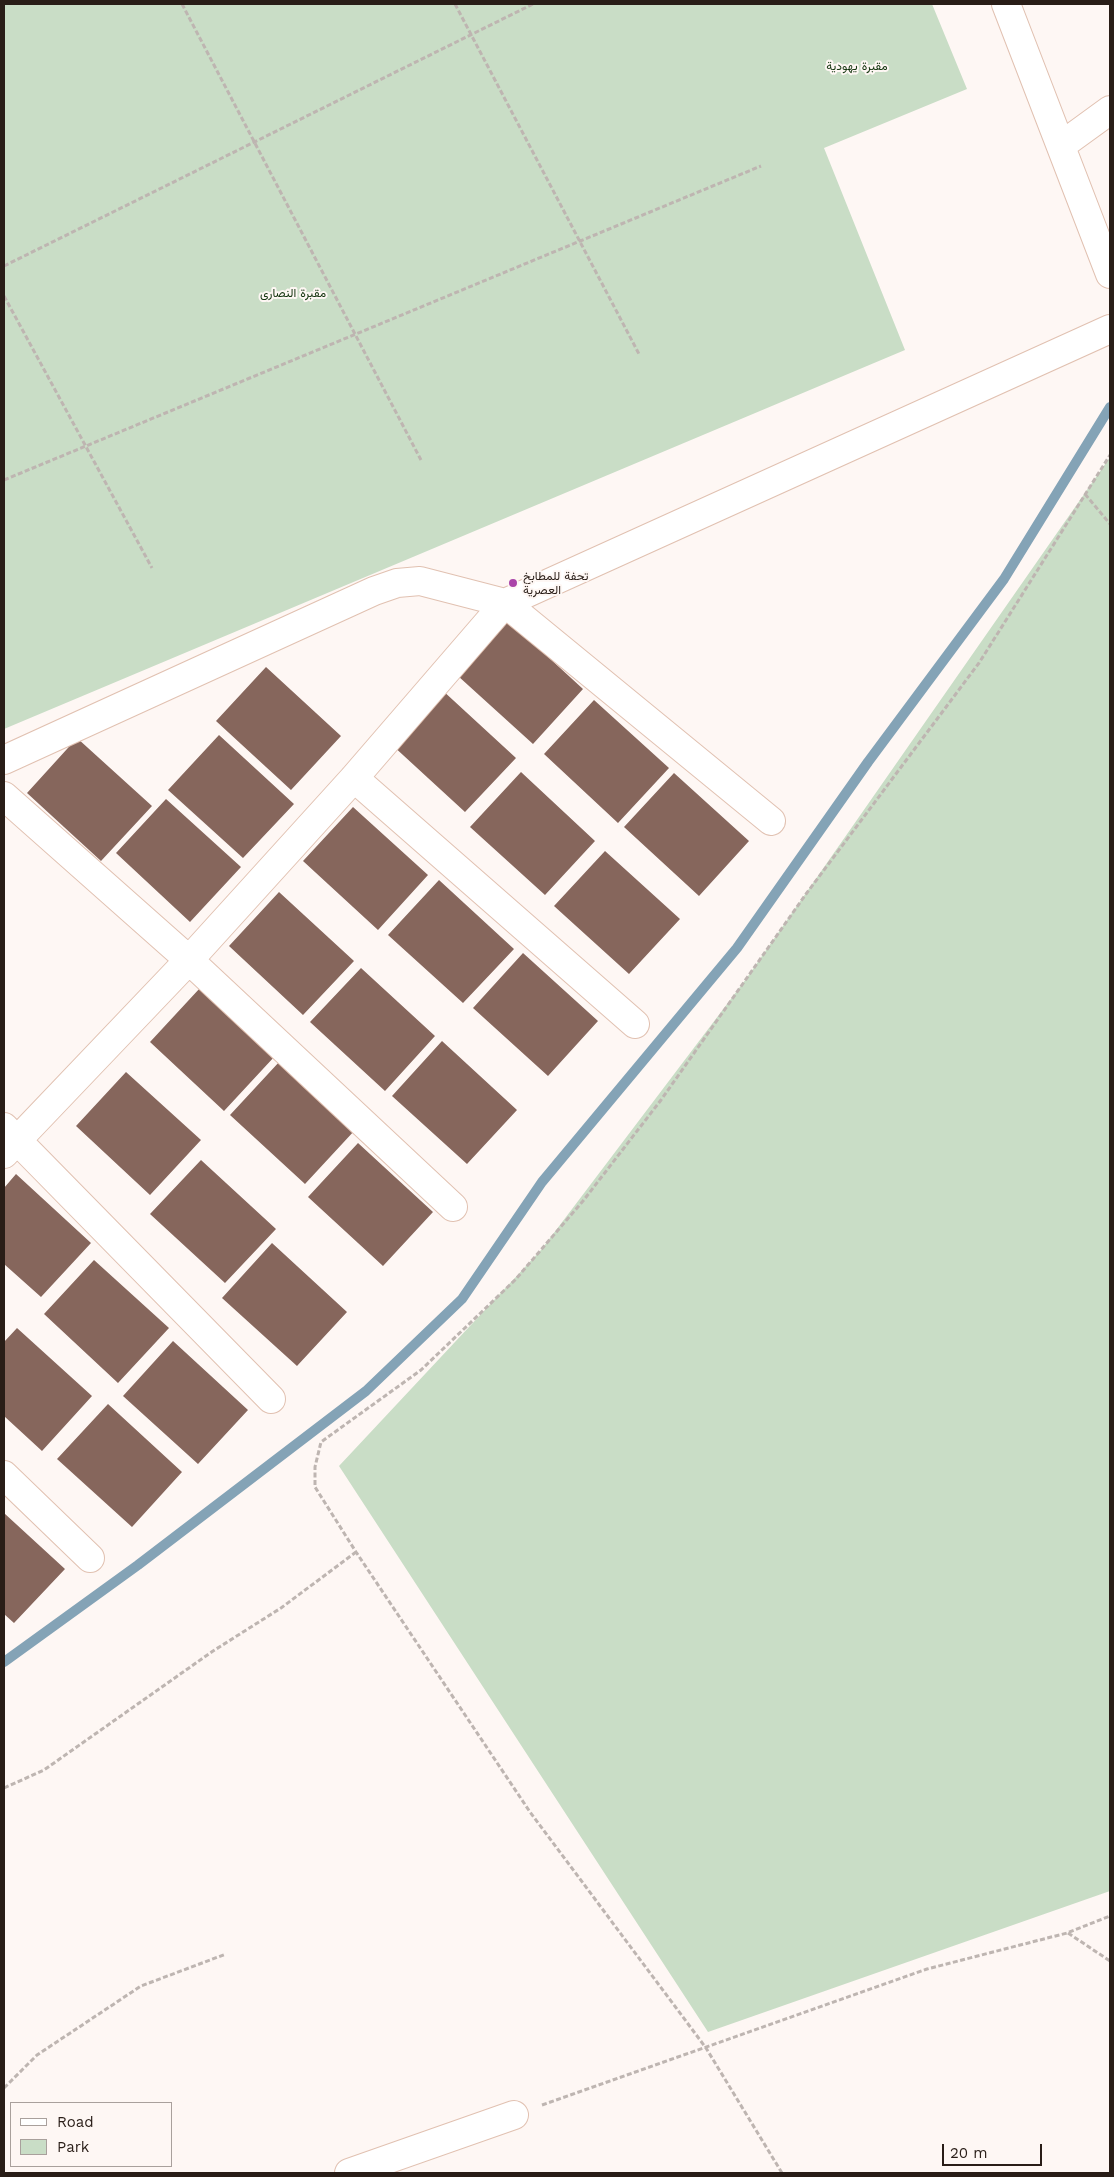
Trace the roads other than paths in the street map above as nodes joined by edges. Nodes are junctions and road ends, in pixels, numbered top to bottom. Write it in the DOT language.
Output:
graph roads {
  1 [pos="1006,4"];
  2 [pos="1110,110"];
  3 [pos="1062,145"];
  4 [pos="1110,274"];
  5 [pos="1110,329"];
  6 [pos="505,603"];
  7 [pos="4,760"];
  8 [pos="354,778"];
  9 [pos="4,796"];
  10 [pos="771,821"];
  11 [pos="189,960"];
  12 [pos="634,1024"];
  13 [pos="8,1141"];
  14 [pos="453,1207"];
  15 [pos="271,1399"];
  16 [pos="4,1475"];
  17 [pos="90,1558"];
  18 [pos="514,2115"];
  19 [pos="349,2173"];
  1 -- 3 [label="street"];
  2 -- 3 [label="street"];
  3 -- 4 [label="street"];
  5 -- 6 [label="street"];
  6 -- 7 [label="street"];
  6 -- 8 [label="street"];
  6 -- 10 [label="street"];
  8 -- 11 [label="street"];
  8 -- 12 [label="street"];
  9 -- 11 [label="street"];
  11 -- 13 [label="street"];
  11 -- 14 [label="street"];
  13 -- 15 [label="street"];
  16 -- 17 [label="street"];
  18 -- 19 [label="street"];
}
